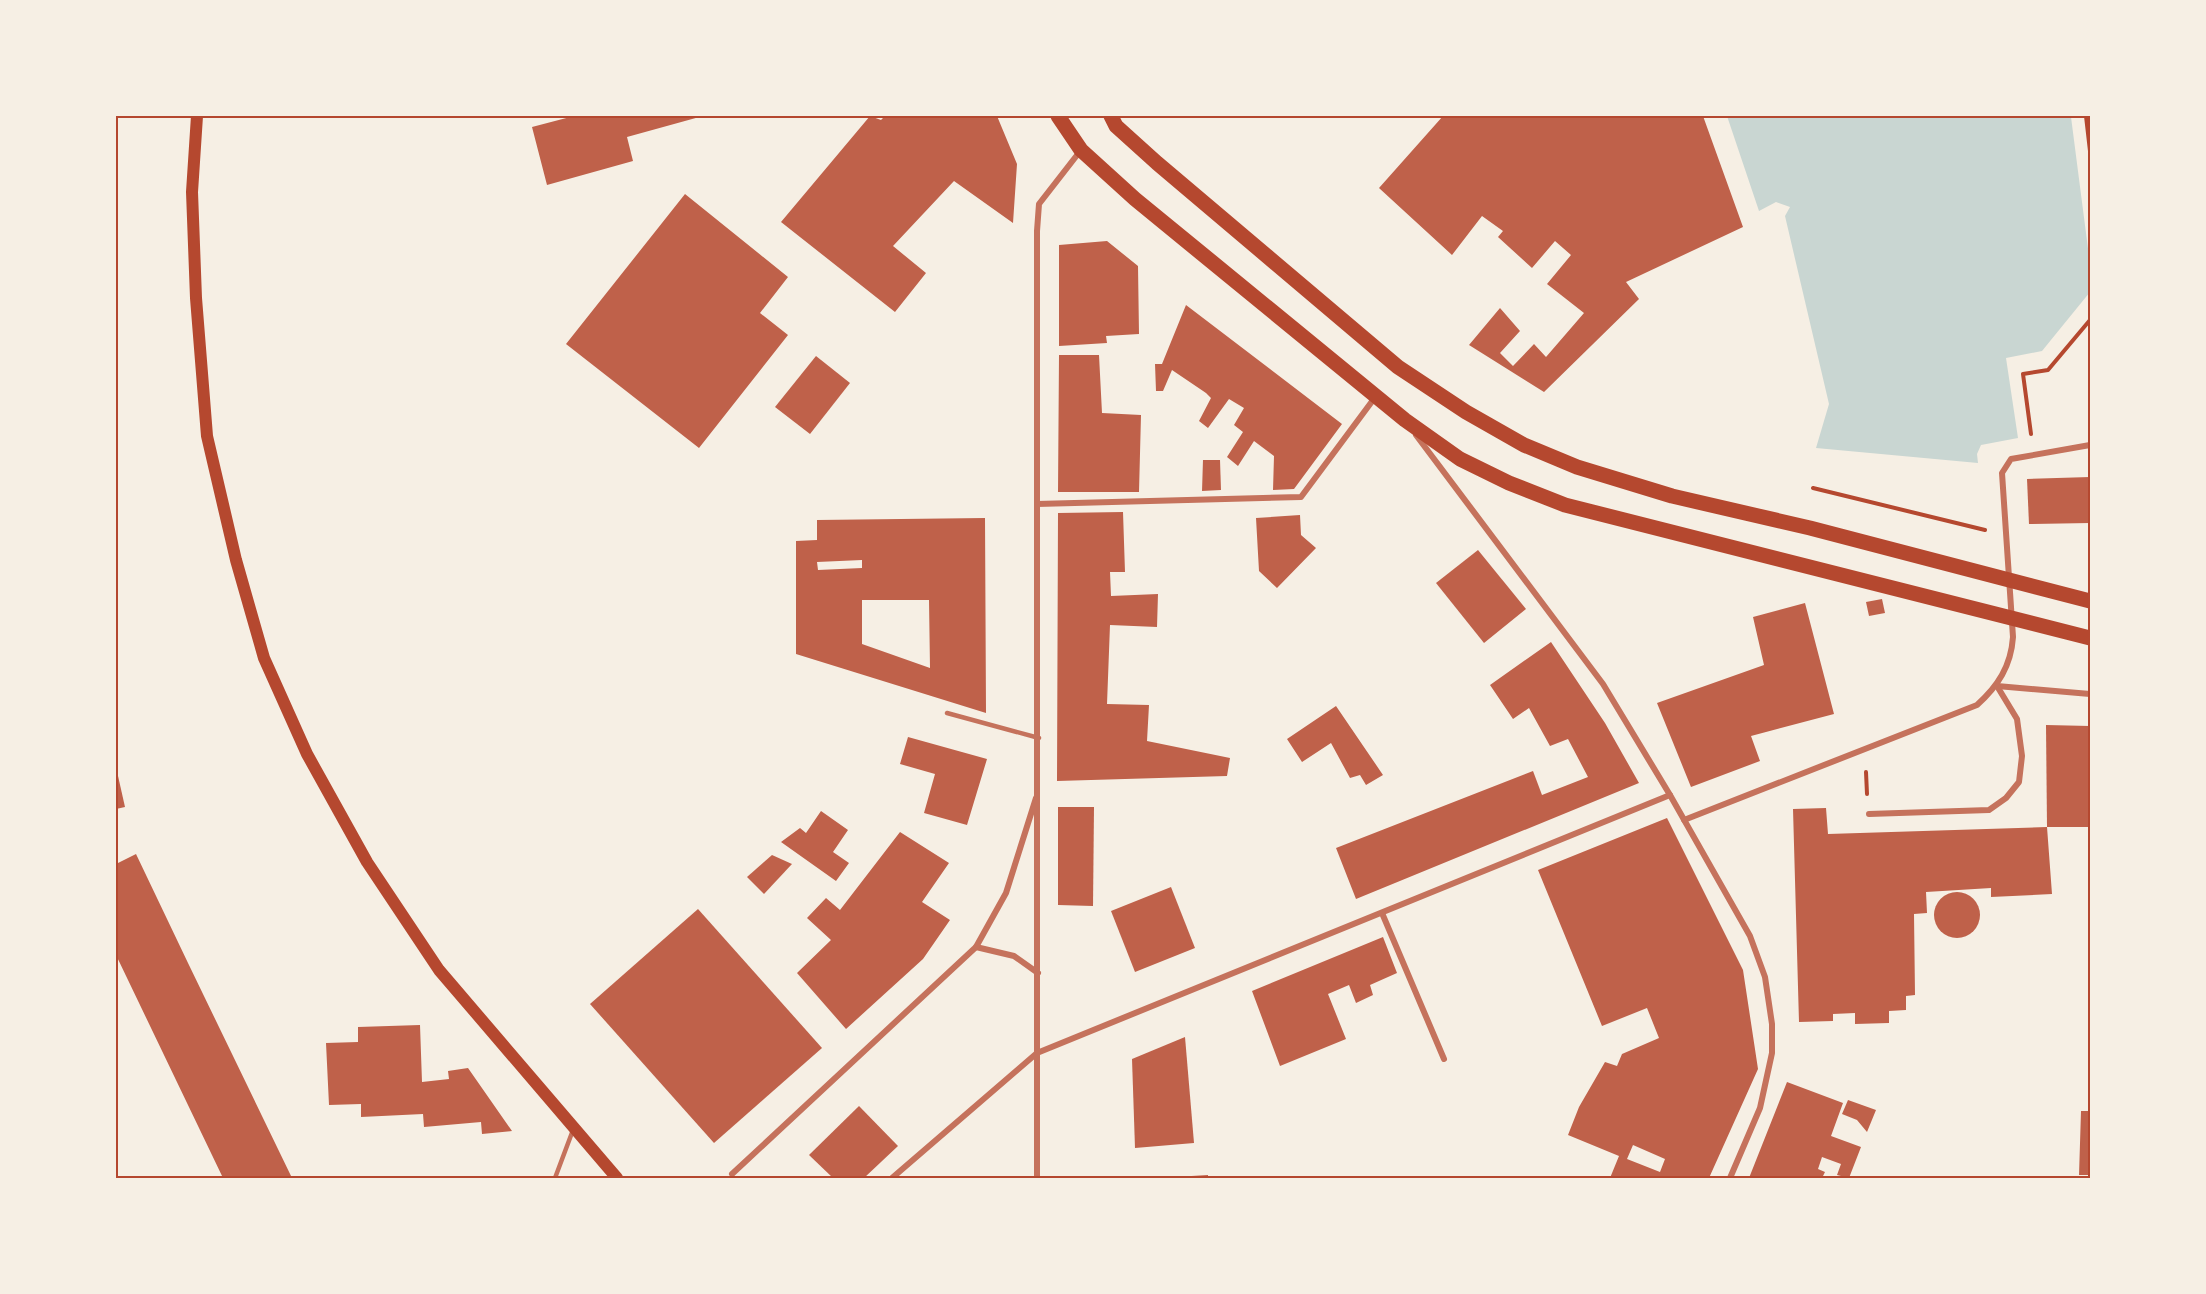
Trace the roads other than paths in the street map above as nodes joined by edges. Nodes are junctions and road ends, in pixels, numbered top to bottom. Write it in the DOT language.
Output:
graph roads {
  1 [pos="197,116"];
  2 [pos="1058,116"];
  3 [pos="1110,116"];
  4 [pos="1081,150"];
  5 [pos="1376,395"];
  6 [pos="1405,420"];
  7 [pos="2091,445"];
  8 [pos="1037,504"];
  9 [pos="2091,601"];
  10 [pos="2091,638"];
  11 [pos="1997,686"];
  12 [pos="2091,694"];
  13 [pos="947,713"];
  14 [pos="1039,738"];
  15 [pos="1038,792"];
  16 [pos="1670,795"];
  17 [pos="1869,814"];
  18 [pos="1684,820"];
  19 [pos="1382,913"];
  20 [pos="976,947"];
  21 [pos="1038,974"];
  22 [pos="1037,1053"];
  23 [pos="1444,1059"];
  24 [pos="574,1128"];
  25 [pos="732,1174"];
  26 [pos="555,1179"];
  27 [pos="617,1179"];
  28 [pos="892,1179"];
  29 [pos="1037,1179"];
  30 [pos="1730,1179"];
  1 -- 24 [label="main road"];
  2 -- 4 [label="main road"];
  3 -- 9 [label="main road"];
  4 -- 5 [label="main road"];
  4 -- 8 [label="street"];
  5 -- 6 [label="main road"];
  5 -- 8 [label="street"];
  6 -- 10 [label="main road"];
  6 -- 16 [label="street"];
  7 -- 11 [label="street"];
  8 -- 14 [label="street"];
  11 -- 12 [label="street"];
  11 -- 17 [label="street"];
  11 -- 18 [label="street"];
  13 -- 14 [label="lane"];
  14 -- 15 [label="street"];
  15 -- 20 [label="street"];
  15 -- 21 [label="street"];
  16 -- 18 [label="street"];
  16 -- 19 [label="street"];
  18 -- 30 [label="street"];
  19 -- 22 [label="street"];
  19 -- 23 [label="street"];
  20 -- 21 [label="street"];
  20 -- 25 [label="street"];
  21 -- 22 [label="street"];
  22 -- 28 [label="street"];
  22 -- 29 [label="street"];
  24 -- 26 [label="lane"];
  24 -- 27 [label="main road"];
}
